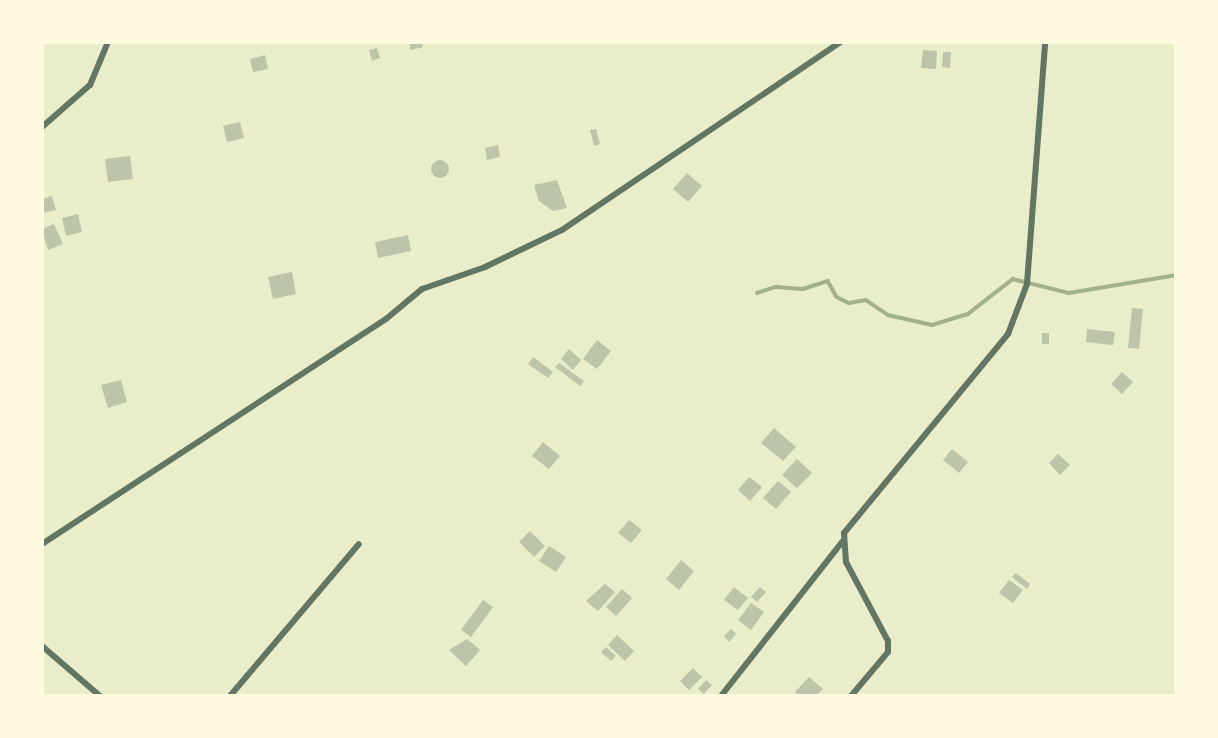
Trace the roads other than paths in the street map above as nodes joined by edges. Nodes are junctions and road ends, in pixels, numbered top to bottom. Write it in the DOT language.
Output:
graph roads {
  1 [pos="108,42"];
  2 [pos="841,42"];
  3 [pos="1045,42"];
  4 [pos="42,127"];
  5 [pos="842,542"];
  6 [pos="42,544"];
  7 [pos="359,544"];
  8 [pos="42,646"];
  9 [pos="100,696"];
  10 [pos="229,696"];
  11 [pos="721,696"];
  12 [pos="851,696"];
  1 -- 4 [label="street"];
  2 -- 6 [label="street"];
  3 -- 5 [label="street"];
  5 -- 11 [label="street"];
  5 -- 12 [label="street"];
  7 -- 10 [label="street"];
  8 -- 9 [label="street"];
}
